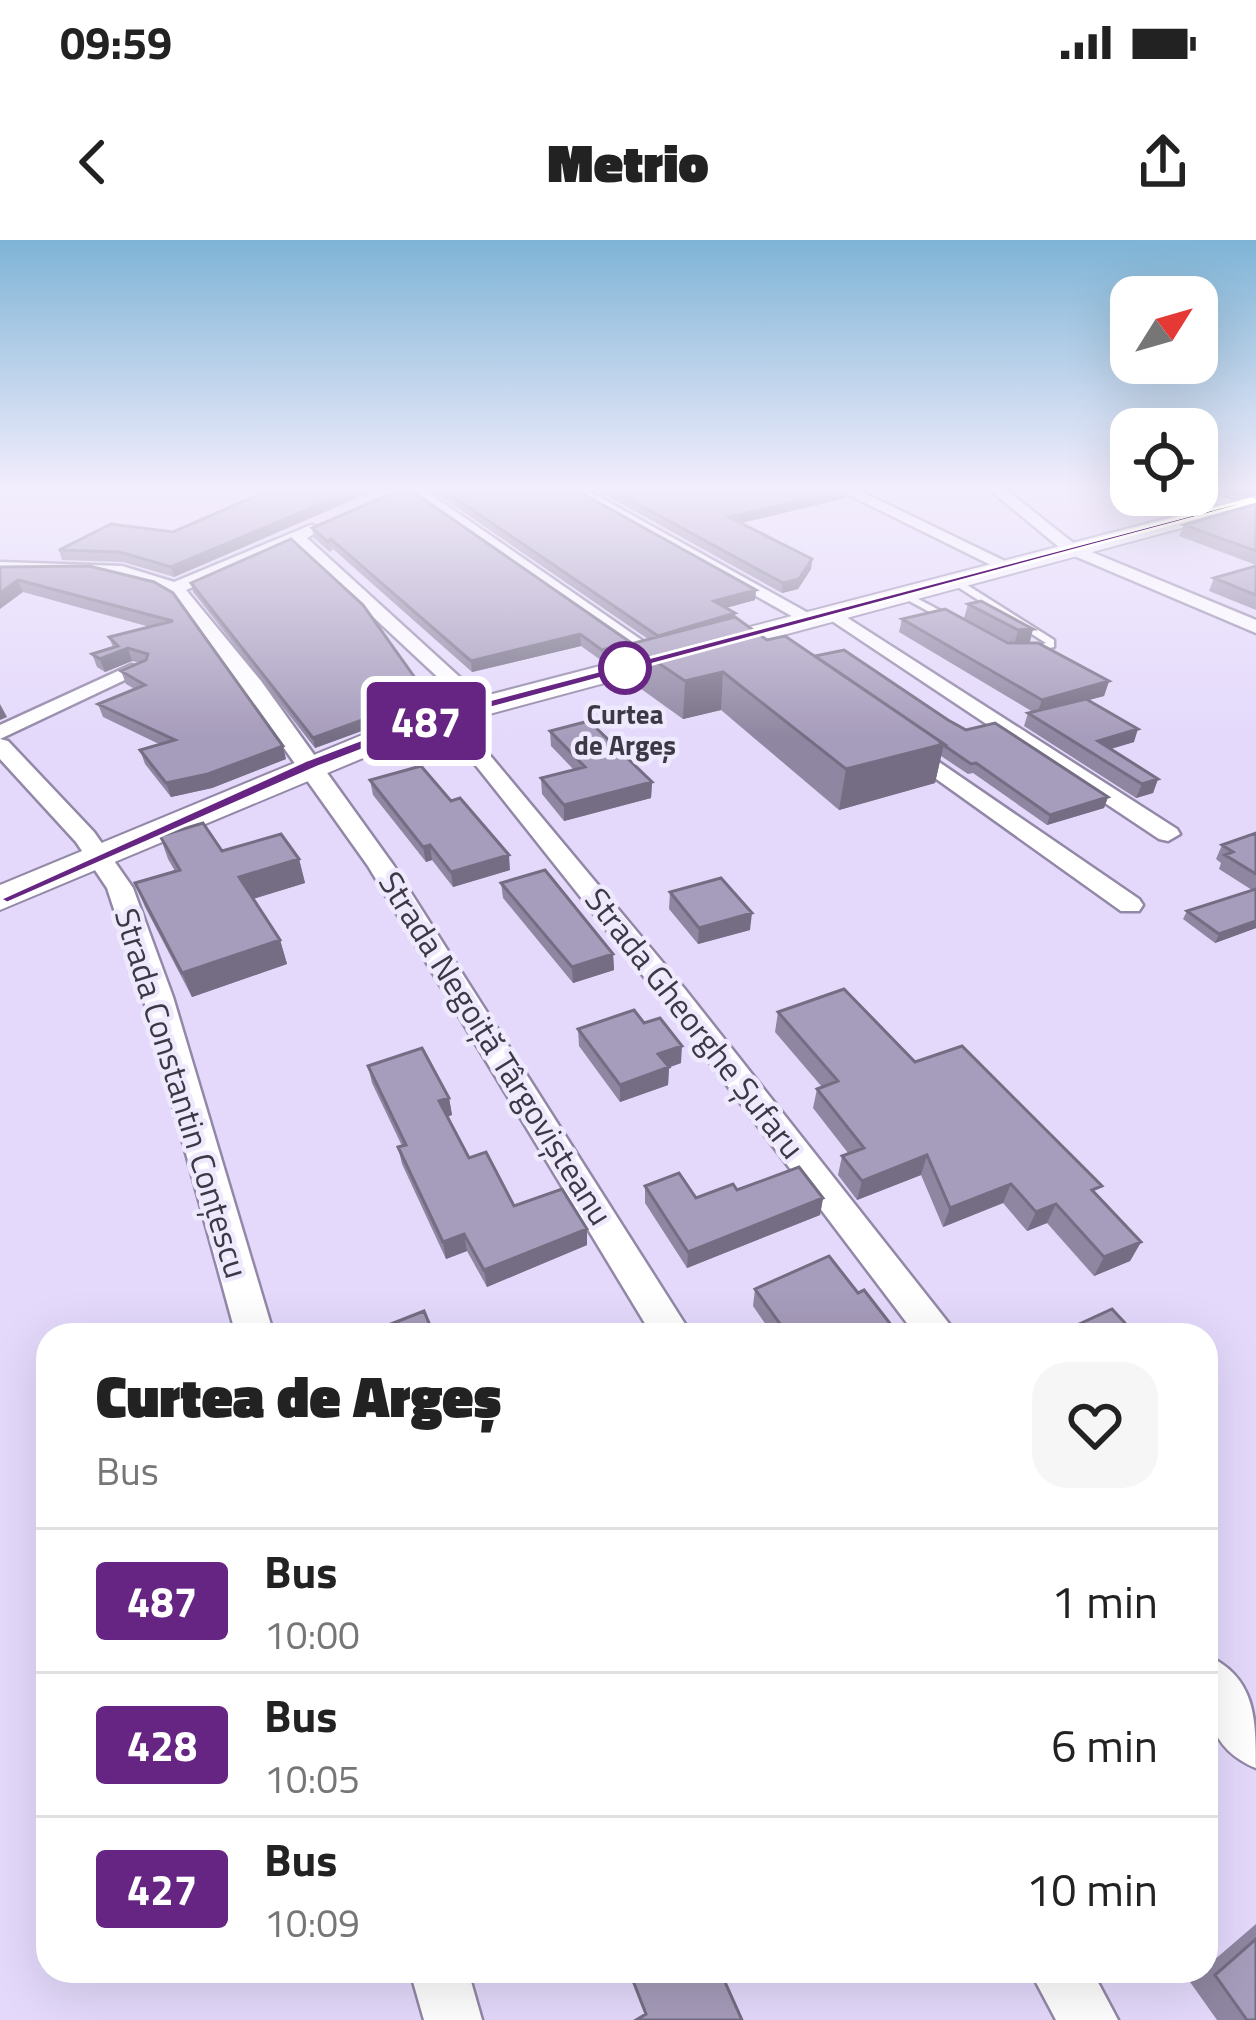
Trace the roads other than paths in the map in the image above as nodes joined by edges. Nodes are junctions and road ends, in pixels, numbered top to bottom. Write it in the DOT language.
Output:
graph roads {
  1 [pos="96,572"];
  2 [pos="212,572"];
  3 [pos="336,572"];
  4 [pos="533,572"];
  5 [pos="736,572"];
  6 [pos="997,572"];
  7 [pos="1126,572"];
  8 [pos="175,588"];
  9 [pos="903,594"];
  10 [pos="958,597"];
  11 [pos="985,600"];
  12 [pos="936,611"];
  13 [pos="821,616"];
  14 [pos="1256,627"];
  15 [pos="973,631"];
  16 [pos="1010,650"];
  17 [pos="659,658"];
  18 [pos="138,669"];
  19 [pos="480,706"];
  20 [pos="446,715"];
  21 [pos="884,732"];
  22 [pos="0,733"];
  23 [pos="0,746"];
  24 [pos="313,764"];
  25 [pos="1168,834"];
  26 [pos="100,855"];
  27 [pos="0,899"];
  28 [pos="1130,905"];
  29 [pos="252,1323"];
  30 [pos="667,1323"];
  31 [pos="930,1323"];
  32 [pos="1218,1694"];
  33 [pos="1256,1743"];
  34 [pos="442,1983"];
  35 [pos="1066,1983"];
  36 [pos="453,2020"];
  37 [pos="1089,2020"];
  1 -- 8 [label="street"];
  2 -- 8 [label="street"];
  3 -- 19 [label="street"];
  4 -- 17 [label="street"];
  5 -- 13 [label="street"];
  6 -- 10 [label="main road"];
  7 -- 14 [label="street"];
  8 -- 24 [label="street, Strada Negoiță Târgovișteanu"];
  9 -- 10 [label="main road"];
  9 -- 12 [label="lane"];
  9 -- 13 [label="main road"];
  10 -- 11 [label="lane"];
  10 -- 11 [label="lane"];
  10 -- 12 [label="lane"];
  11 -- 16 [label="lane"];
  12 -- 15 [label="lane"];
  13 -- 17 [label="main road"];
  13 -- 25 [label="street"];
  17 -- 19 [label="main road"];
  18 -- 22 [label="street"];
  19 -- 20 [label="main road"];
  20 -- 24 [label="main road"];
  20 -- 31 [label="street, Strada Gheorghe Șufaru"];
  21 -- 28 [label="street"];
  23 -- 26 [label="street, Strada Constantin Conțescu"];
  24 -- 26 [label="main road"];
  24 -- 30 [label="street, Strada Negoiță Târgovișteanu"];
  26 -- 27 [label="main road"];
  26 -- 29 [label="street, Strada Constantin Conțescu"];
  32 -- 33 [label="street"];
  34 -- 36 [label="street"];
  35 -- 37 [label="street"];
}
